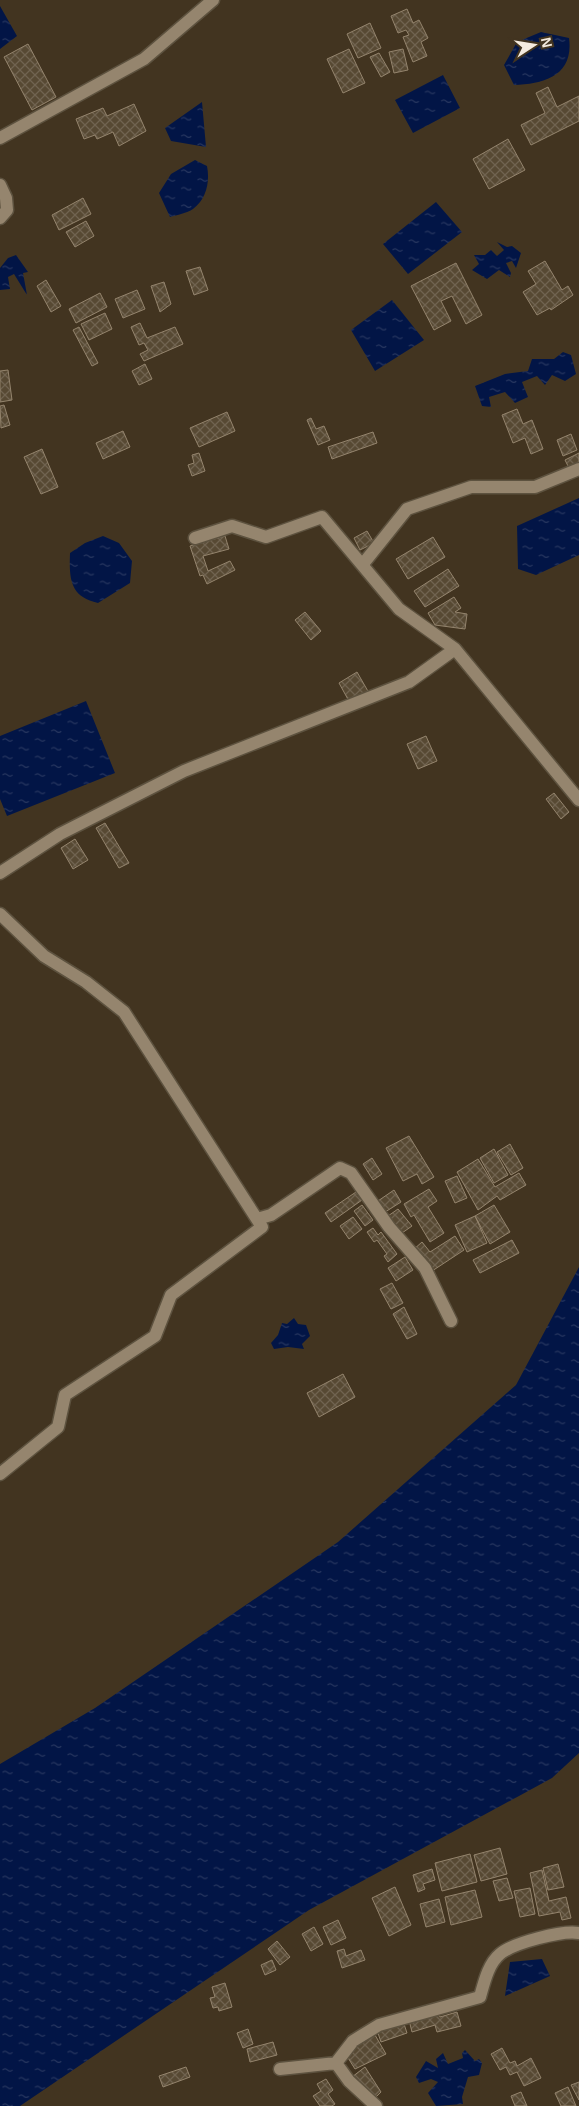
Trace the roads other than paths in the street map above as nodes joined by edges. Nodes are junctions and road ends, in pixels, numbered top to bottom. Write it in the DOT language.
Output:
graph roads {
  1 [pos="214,0"];
  2 [pos="0,138"];
  3 [pos="0,185"];
  4 [pos="0,218"];
  5 [pos="579,469"];
  6 [pos="195,538"];
  7 [pos="363,564"];
  8 [pos="455,649"];
  9 [pos="579,800"];
  10 [pos="0,873"];
  11 [pos="0,914"];
  12 [pos="256,1219"];
  13 [pos="451,1321"];
  14 [pos="0,1474"];
  15 [pos="579,1933"];
  16 [pos="336,2063"];
  17 [pos="280,2069"];
  18 [pos="376,2106"];
  1 -- 2 [label="street"];
  3 -- 4 [label="street"];
  5 -- 7 [label="street"];
  6 -- 7 [label="street"];
  7 -- 8 [label="street"];
  8 -- 9 [label="street"];
  8 -- 10 [label="street"];
  11 -- 12 [label="street"];
  12 -- 13 [label="street"];
  12 -- 14 [label="street"];
  15 -- 16 [label="street"];
  16 -- 17 [label="street"];
  16 -- 18 [label="street"];
}
